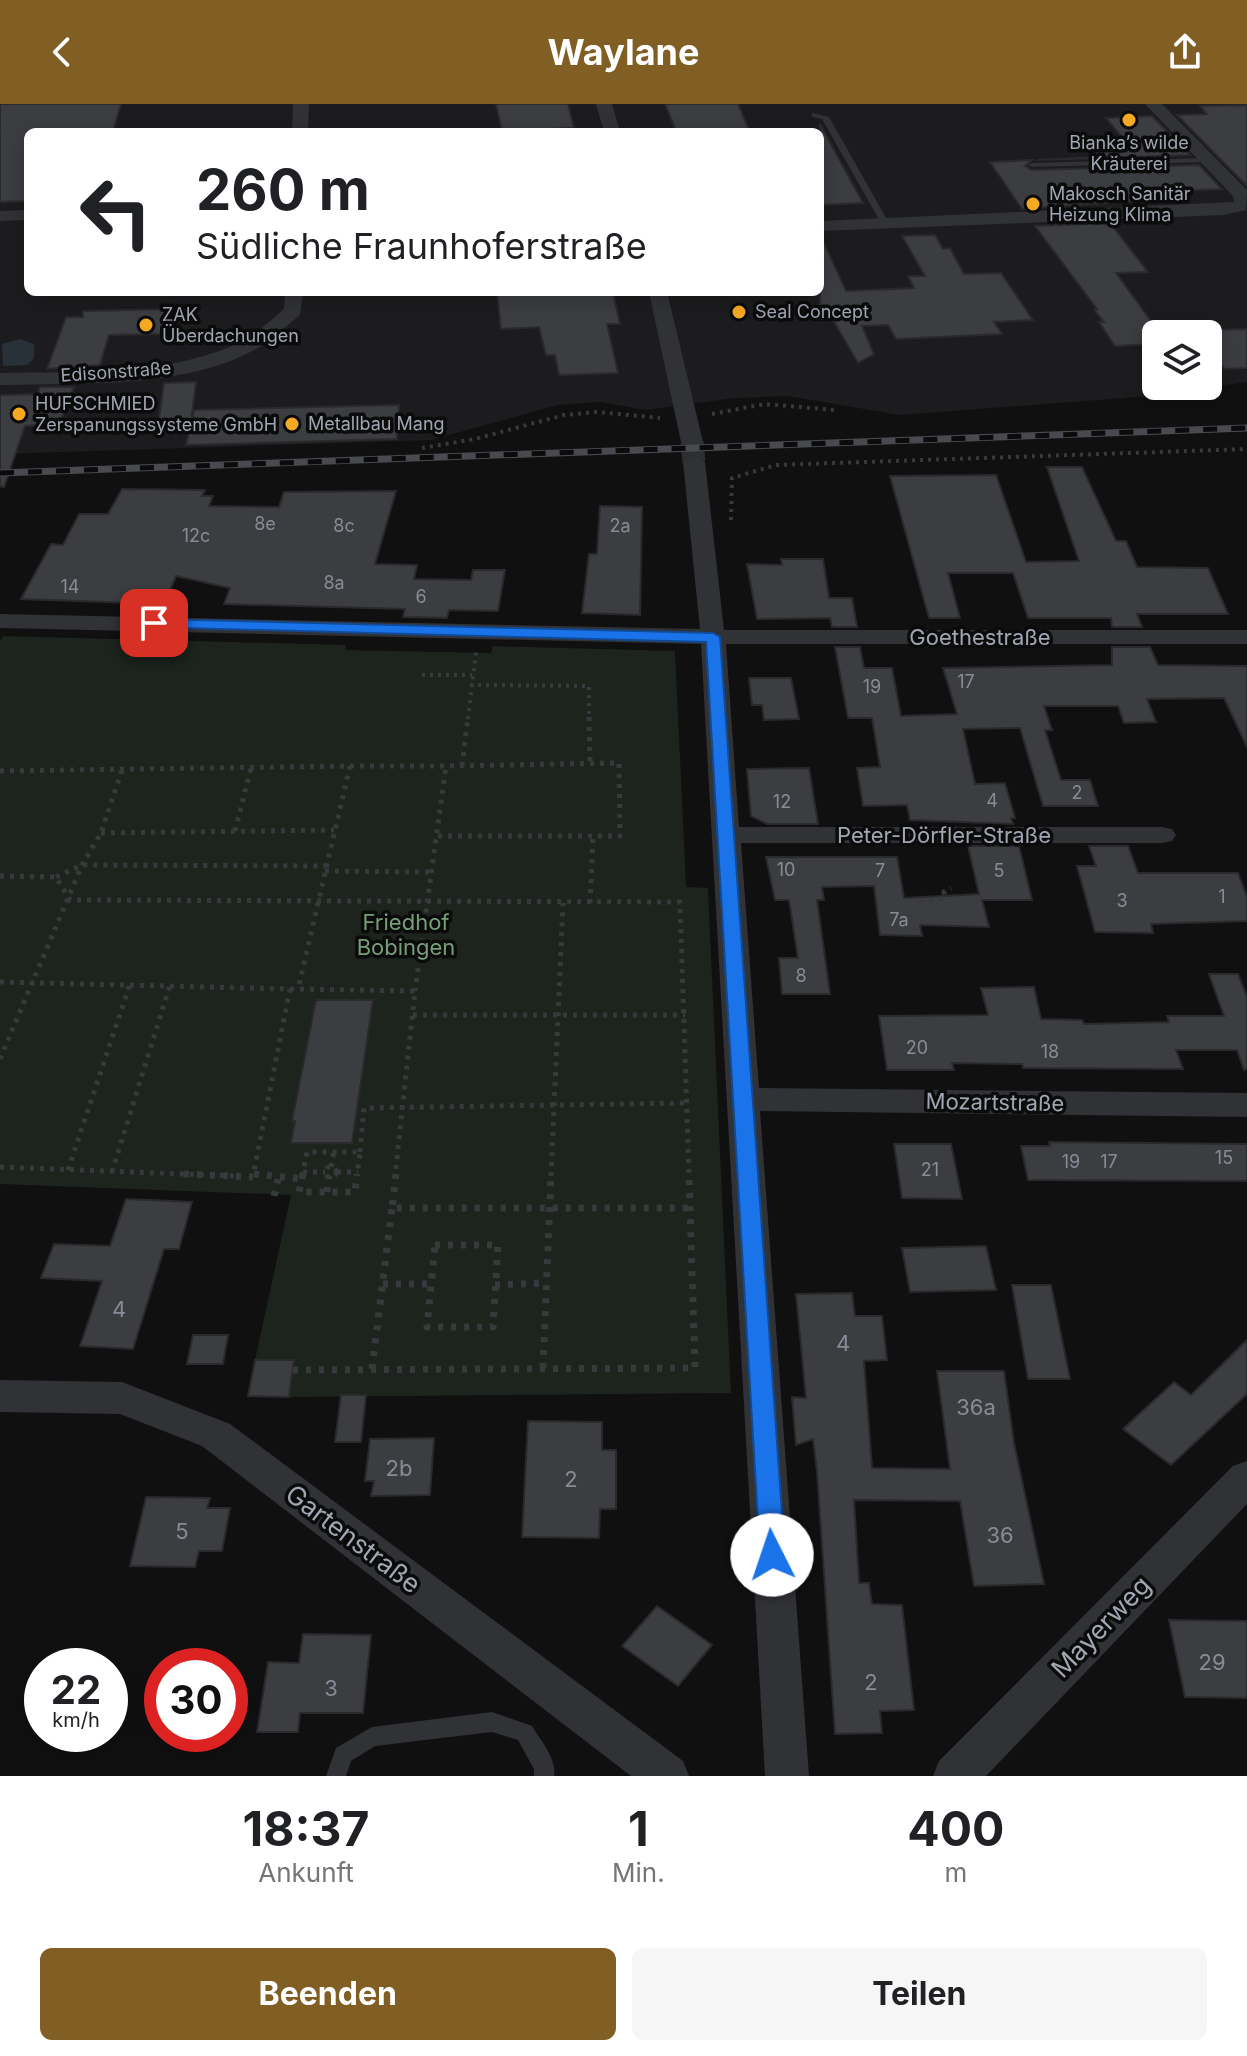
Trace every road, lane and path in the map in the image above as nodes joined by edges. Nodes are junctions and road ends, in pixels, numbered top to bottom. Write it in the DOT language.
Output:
graph roads {
  1 [pos="301,104"];
  2 [pos="604,104"];
  3 [pos="1153,104"];
  4 [pos="815,115"];
  5 [pos="300,128"];
  6 [pos="611,128"];
  7 [pos="1206,160"];
  8 [pos="1032,165"];
  9 [pos="1244,207"];
  10 [pos="24,215"];
  11 [pos="0,216"];
  12 [pos="885,223"];
  13 [pos="824,226"];
  14 [pos="294,296"];
  15 [pos="659,296"];
  16 [pos="0,379"];
  17 [pos="834,410"];
  18 [pos="691,442"];
  19 [pos="422,448"];
  20 [pos="1247,449"];
  21 [pos="731,532"];
  22 [pos="0,621"];
  23 [pos="479,632"];
  24 [pos="713,637"];
  25 [pos="1247,637"];
  26 [pos="422,675"];
  27 [pos="472,675"];
  28 [pos="470,685"];
  29 [pos="590,764"];
  30 [pos="350,766"];
  31 [pos="446,766"];
  32 [pos="462,766"];
  33 [pos="251,768"];
  34 [pos="122,770"];
  35 [pos="0,771"];
  36 [pos="334,830"];
  37 [pos="235,831"];
  38 [pos="101,833"];
  39 [pos="726,835"];
  40 [pos="1162,835"];
  41 [pos="438,836"];
  42 [pos="593,836"];
  43 [pos="82,865"];
  44 [pos="325,868"];
  45 [pos="432,872"];
  46 [pos="0,876"];
  47 [pos="56,877"];
  48 [pos="951,888"];
  49 [pos="70,900"];
  50 [pos="317,902"];
  51 [pos="427,903"];
  52 [pos="563,903"];
  53 [pos="590,903"];
  54 [pos="919,903"];
  55 [pos="0,982"];
  56 [pos="32,982"];
  57 [pos="130,984"];
  58 [pos="170,985"];
  59 [pos="294,989"];
  60 [pos="415,991"];
  61 [pos="413,1015"];
  62 [pos="558,1015"];
  63 [pos="685,1015"];
  64 [pos="0,1059"];
  65 [pos="743,1099"];
  66 [pos="687,1103"];
  67 [pos="1247,1105"];
  68 [pos="554,1106"];
  69 [pos="402,1107"];
  70 [pos="334,1151"];
  71 [pos="360,1152"];
  72 [pos="0,1167"];
  73 [pos="68,1170"];
  74 [pos="112,1172"];
  75 [pos="330,1172"];
  76 [pos="358,1172"];
  77 [pos="302,1175"];
  78 [pos="253,1177"];
  79 [pos="278,1179"];
  80 [pos="327,1192"];
  81 [pos="274,1196"];
  82 [pos="392,1208"];
  83 [pos="549,1208"];
  84 [pos="690,1208"];
  85 [pos="546,1283"];
  86 [pos="383,1284"];
  87 [pos="431,1284"];
  88 [pos="495,1285"];
  89 [pos="543,1368"];
  90 [pos="372,1369"];
  91 [pos="293,1370"];
  92 [pos="0,1396"];
  93 [pos="1247,1478"];
  94 [pos="336,1776"];
  95 [pos="544,1776"];
  96 [pos="667,1776"];
  97 [pos="787,1776"];
  98 [pos="955,1776"];
  1 -- 5 [label="street"];
  2 -- 6 [label="street"];
  3 -- 7 [label="street"];
  4 -- 12 [label="lane"];
  7 -- 8 [label="lane"];
  7 -- 9 [label="street"];
  9 -- 12 [label="street"];
  10 -- 11 [label="street"];
  12 -- 13 [label="street"];
  14 -- 16 [label="street, Edisonstraße"];
  15 -- 18 [label="street"];
  17 -- 18 [label="path"];
  18 -- 19 [label="path"];
  18 -- 24 [label="street"];
  20 -- 21 [label="path"];
  22 -- 23 [label="street, Goethestraße"];
  23 -- 24 [label="street, Goethestraße"];
  23 -- 27 [label="path"];
  24 -- 25 [label="street, Goethestraße"];
  24 -- 39 [label="street"];
  26 -- 27 [label="path"];
  27 -- 28 [label="path"];
  28 -- 29 [label="path"];
  28 -- 32 [label="path"];
  29 -- 32 [label="path"];
  29 -- 42 [label="path"];
  30 -- 31 [label="path"];
  30 -- 33 [label="path"];
  30 -- 36 [label="path"];
  31 -- 32 [label="path"];
  31 -- 41 [label="path"];
  33 -- 34 [label="path"];
  33 -- 37 [label="path"];
  34 -- 35 [label="path"];
  34 -- 38 [label="path"];
  36 -- 37 [label="path"];
  36 -- 44 [label="path"];
  37 -- 38 [label="path"];
  38 -- 43 [label="path"];
  39 -- 40 [label="street, Peter-Dörfler-Straße"];
  39 -- 65 [label="street"];
  41 -- 42 [label="path"];
  41 -- 45 [label="path"];
  42 -- 53 [label="path"];
  43 -- 44 [label="path"];
  43 -- 47 [label="path"];
  43 -- 49 [label="path"];
  44 -- 45 [label="path"];
  44 -- 50 [label="path"];
  45 -- 51 [label="path"];
  46 -- 47 [label="path"];
  47 -- 49 [label="path"];
  48 -- 54 [label="path"];
  49 -- 50 [label="path"];
  49 -- 56 [label="path"];
  50 -- 51 [label="path"];
  50 -- 59 [label="path"];
  51 -- 52 [label="path"];
  51 -- 60 [label="path"];
  52 -- 53 [label="path"];
  52 -- 62 [label="path"];
  53 -- 63 [label="path"];
  55 -- 56 [label="path"];
  56 -- 57 [label="path"];
  56 -- 64 [label="path"];
  57 -- 58 [label="path"];
  57 -- 73 [label="path"];
  58 -- 59 [label="path"];
  58 -- 74 [label="path"];
  59 -- 60 [label="path"];
  59 -- 78 [label="path"];
  60 -- 61 [label="path"];
  61 -- 62 [label="path"];
  61 -- 69 [label="path"];
  62 -- 63 [label="path"];
  62 -- 68 [label="path"];
  63 -- 66 [label="path"];
  65 -- 67 [label="street, Mozartstraße"];
  65 -- 97 [label="street"];
  66 -- 68 [label="path"];
  66 -- 84 [label="path"];
  68 -- 69 [label="path"];
  68 -- 83 [label="path"];
  69 -- 71 [label="path"];
  69 -- 82 [label="path"];
  70 -- 71 [label="path"];
  70 -- 75 [label="path"];
  70 -- 77 [label="path"];
  71 -- 76 [label="path"];
  72 -- 73 [label="path"];
  73 -- 74 [label="path"];
  74 -- 78 [label="path"];
  75 -- 76 [label="path"];
  75 -- 77 [label="path"];
  75 -- 80 [label="path"];
  76 -- 80 [label="path"];
  77 -- 79 [label="path"];
  77 -- 80 [label="path"];
  78 -- 79 [label="path"];
  79 -- 81 [label="path"];
  82 -- 83 [label="path"];
  82 -- 86 [label="path"];
  83 -- 84 [label="path"];
  83 -- 85 [label="path"];
  84 -- 89 [label="path"];
  85 -- 88 [label="path"];
  85 -- 89 [label="path"];
  86 -- 87 [label="path"];
  86 -- 90 [label="path"];
  87 -- 88 [label="path"];
  87 -- 88 [label="path"];
  89 -- 90 [label="path"];
  90 -- 91 [label="path"];
  92 -- 96 [label="street, Gartenstraße"];
  93 -- 98 [label="street, Mayerweg"];
  94 -- 95 [label="lane"];
}
